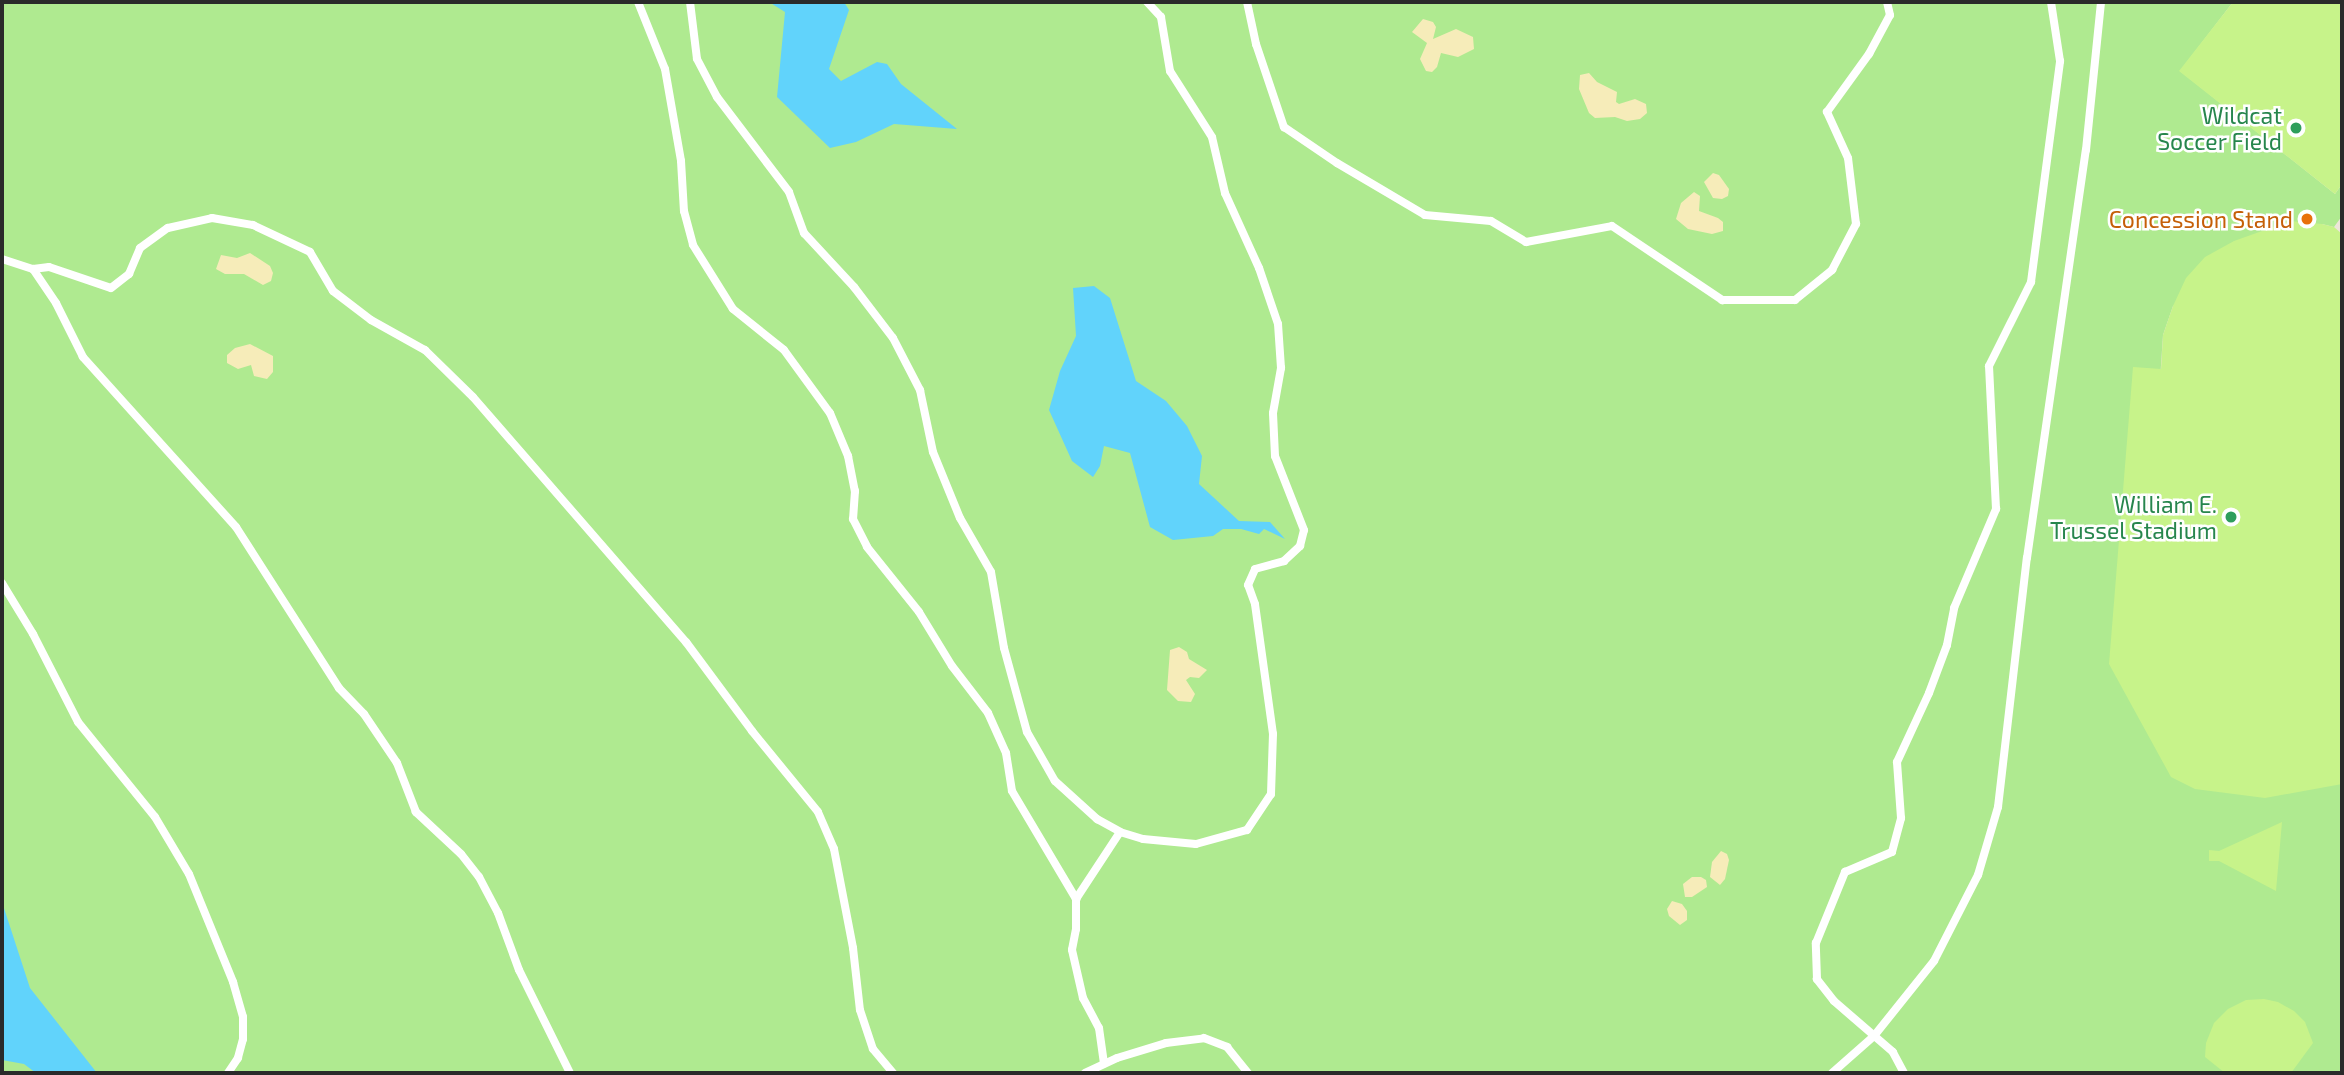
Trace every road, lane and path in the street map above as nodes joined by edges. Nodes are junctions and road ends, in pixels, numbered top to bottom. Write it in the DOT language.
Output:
graph roads {
  1 [pos="638,2"];
  2 [pos="690,2"];
  3 [pos="1147,2"];
  4 [pos="1247,2"];
  5 [pos="1887,2"];
  6 [pos="2051,2"];
  7 [pos="2101,2"];
  8 [pos="2,260"];
  9 [pos="13,265"];
  10 [pos="2,269"];
  11 [pos="33,269"];
  12 [pos="2,583"];
  13 [pos="1120,832"];
  14 [pos="1076,899"];
  15 [pos="1874,1035"];
  16 [pos="1104,1064"];
  17 [pos="228,1073"];
  18 [pos="570,1073"];
  19 [pos="893,1073"];
  20 [pos="1085,1073"];
  21 [pos="1248,1073"];
  22 [pos="1832,1073"];
  23 [pos="1904,1073"];
  1 -- 14 [label="lane"];
  2 -- 13 [label="lane"];
  3 -- 13 [label="lane"];
  4 -- 5 [label="lane"];
  6 -- 15 [label="lane"];
  7 -- 15 [label="lane"];
  8 -- 9 [label="lane"];
  9 -- 10 [label="lane"];
  9 -- 11 [label="lane"];
  11 -- 18 [label="lane"];
  11 -- 19 [label="lane"];
  12 -- 17 [label="lane"];
  13 -- 14 [label="lane"];
  14 -- 16 [label="lane"];
  15 -- 22 [label="lane"];
  15 -- 23 [label="lane"];
  16 -- 20 [label="lane"];
  16 -- 21 [label="lane"];
}
